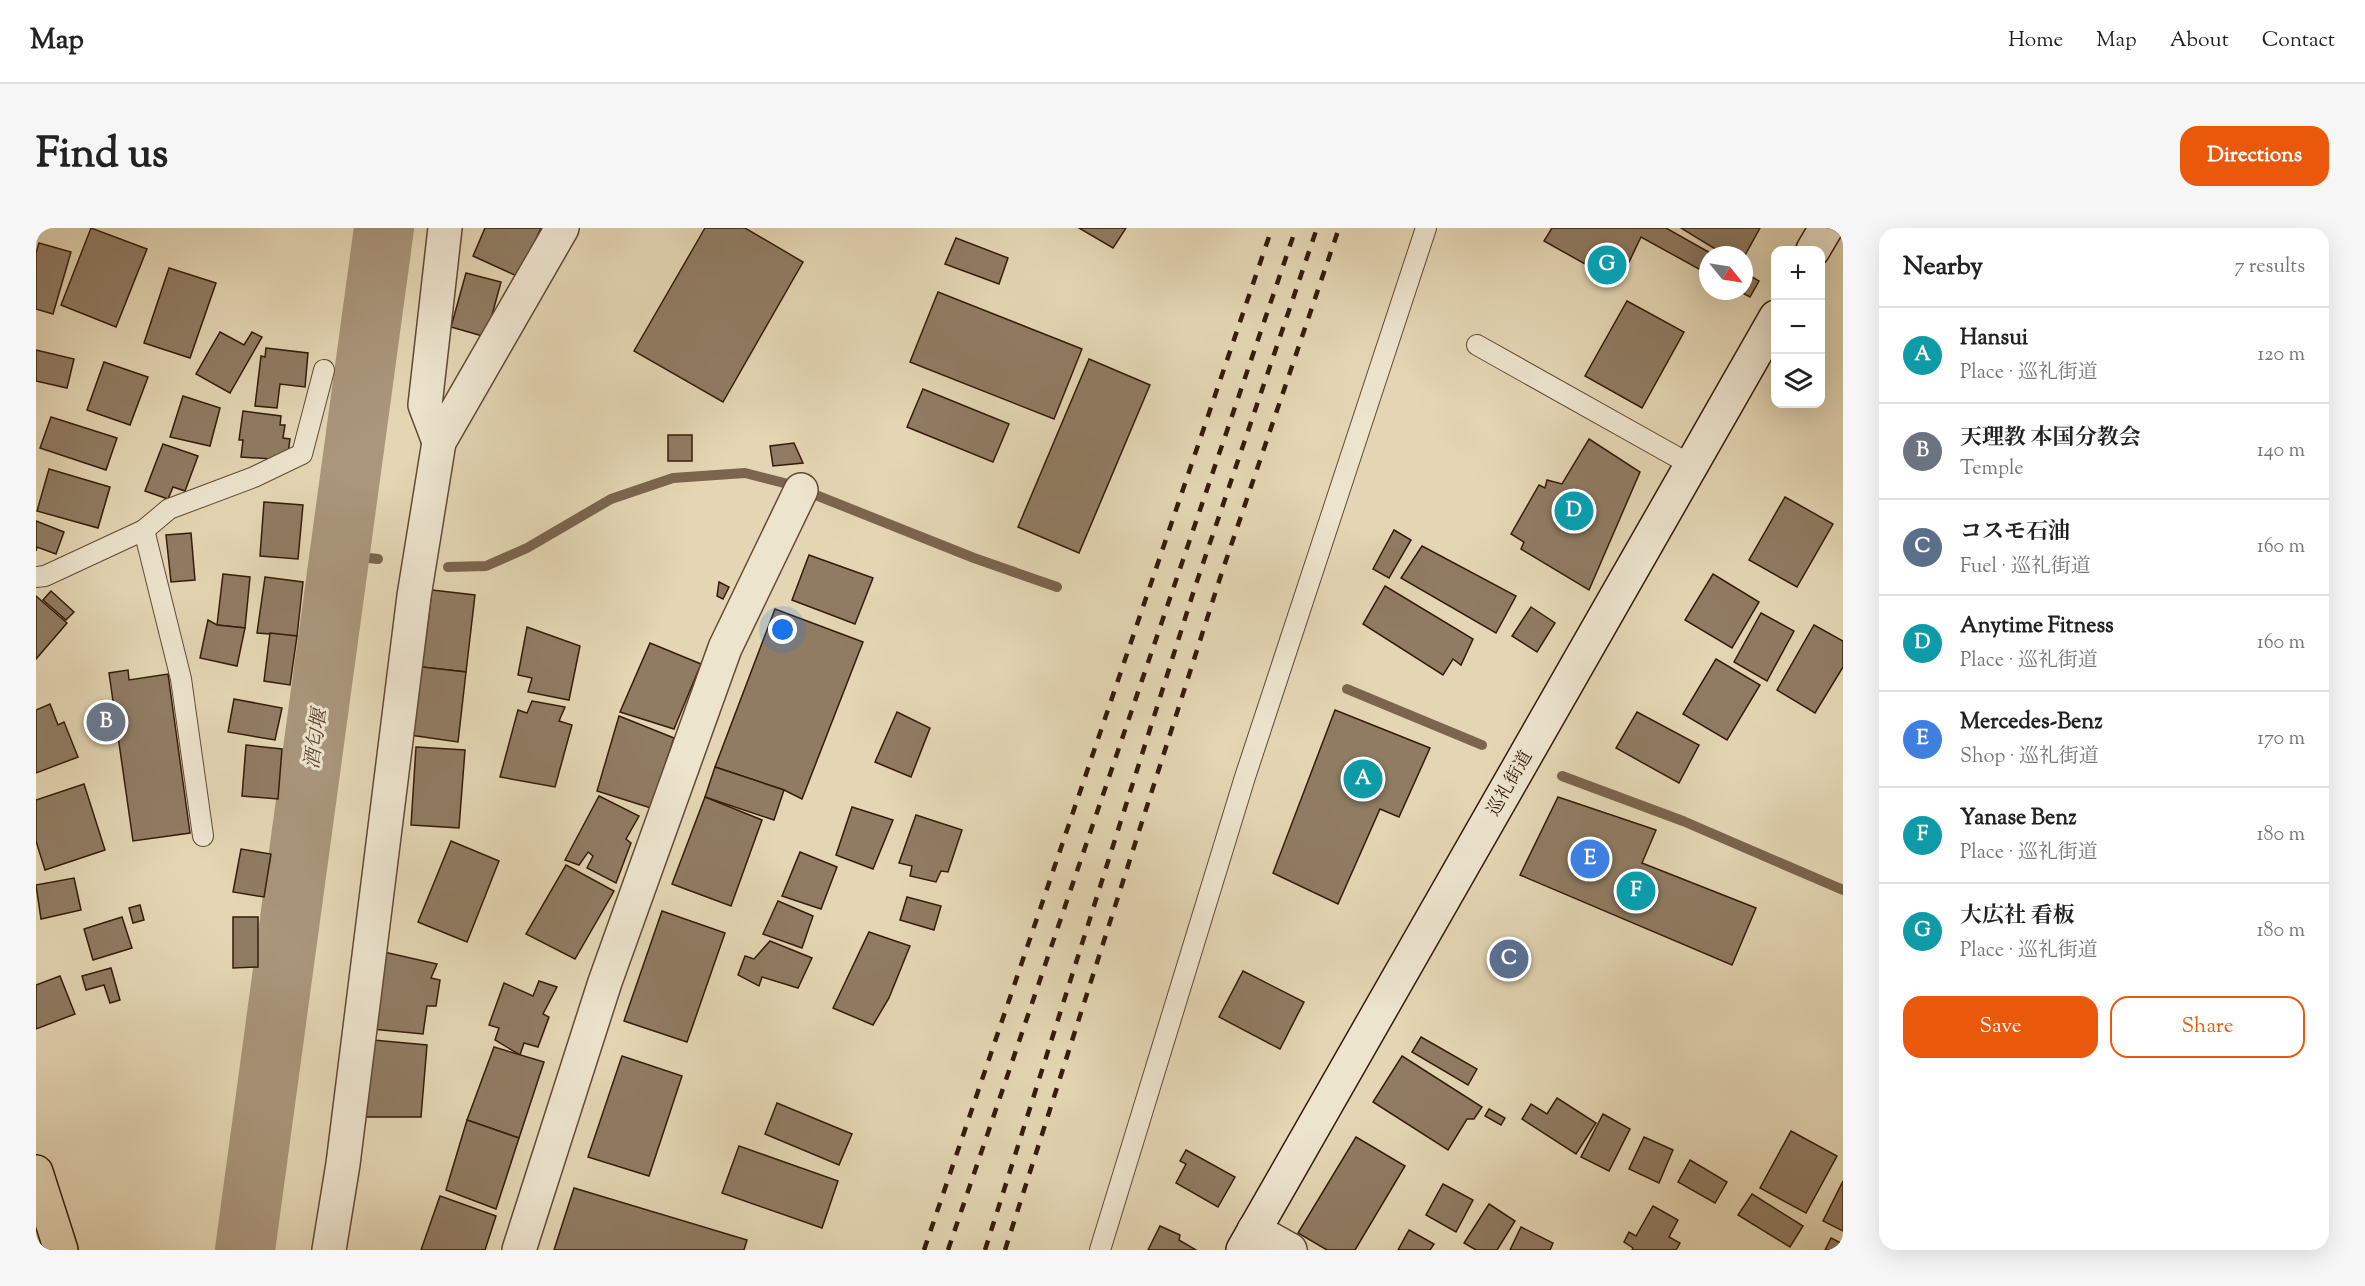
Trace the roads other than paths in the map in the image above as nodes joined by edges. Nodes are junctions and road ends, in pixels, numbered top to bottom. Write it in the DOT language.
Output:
graph roads {
  1 [pos="445,228"];
  2 [pos="562,228"];
  3 [pos="1426,228"];
  4 [pos="1826,228"];
  5 [pos="1815,246"];
  6 [pos="1771,326"];
  7 [pos="1477,345"];
  8 [pos="324,369"];
  9 [pos="439,442"];
  10 [pos="1691,465"];
  11 [pos="801,490"];
  12 [pos="144,530"];
  13 [pos="36,577"];
  14 [pos="203,836"];
  15 [pos="36,1172"];
  16 [pos="1248,1240"];
  17 [pos="62,1250"];
  18 [pos="329,1250"];
  19 [pos="519,1250"];
  20 [pos="1100,1250"];
  21 [pos="1290,1250"];
  1 -- 9 [label="street"];
  2 -- 9 [label="street"];
  3 -- 20 [label="lane"];
  4 -- 5 [label="street"];
  6 -- 10 [label="street, 巡礼街道"];
  7 -- 10 [label="lane"];
  8 -- 12 [label="lane"];
  9 -- 18 [label="street"];
  10 -- 16 [label="street, 巡礼街道"];
  11 -- 19 [label="street"];
  12 -- 13 [label="lane"];
  12 -- 14 [label="lane"];
  15 -- 17 [label="highway"];
  16 -- 21 [label="street"];
}
